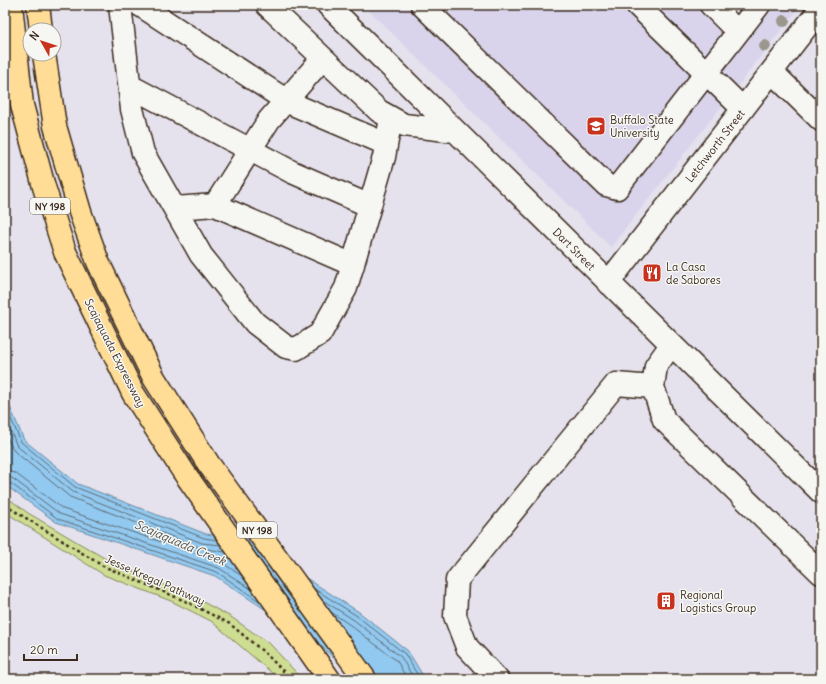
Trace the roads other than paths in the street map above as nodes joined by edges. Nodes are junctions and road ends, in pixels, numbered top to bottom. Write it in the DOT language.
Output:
graph roads {
  1 [pos="11,5"];
  2 [pos="38,5"];
  3 [pos="120,5"];
  4 [pos="140,5"];
  5 [pos="267,5"];
  6 [pos="328,5"];
  7 [pos="422,5"];
  8 [pos="637,5"];
  9 [pos="711,5"];
  10 [pos="759,5"];
  11 [pos="821,8"];
  12 [pos="40,22"];
  13 [pos="738,32"];
  14 [pos="323,58"];
  15 [pos="45,62"];
  16 [pos="772,72"];
  17 [pos="706,73"];
  18 [pos="130,86"];
  19 [pos="286,100"];
  20 [pos="743,109"];
  21 [pos="391,118"];
  22 [pos="821,120"];
  23 [pos="455,131"];
  24 [pos="386,144"];
  25 [pos="250,150"];
  26 [pos="215,205"];
  27 [pos="370,206"];
  28 [pos="175,208"];
  29 [pos="352,265"];
  30 [pos="608,283"];
  31 [pos="671,345"];
  32 [pos="653,387"];
  33 [pos="821,492"];
  34 [pos="821,573"];
  35 [pos="329,679"];
  36 [pos="365,679"];
  37 [pos="497,679"];
  1 -- 35 [label="highway, Scajaquada Expressway / NY 198"];
  2 -- 12 [label="highway"];
  3 -- 18 [label="street"];
  4 -- 19 [label="street"];
  5 -- 14 [label="street"];
  6 -- 23 [label="street, Dart Street"];
  7 -- 17 [label="street"];
  8 -- 17 [label="street"];
  9 -- 13 [label="street"];
  10 -- 13 [label="street"];
  11 -- 16 [label="street, Letchworth Street"];
  13 -- 17 [label="street"];
  14 -- 19 [label="street"];
  14 -- 21 [label="street"];
  15 -- 36 [label="highway, NY 198"];
  16 -- 20 [label="street, Letchworth Street"];
  16 -- 22 [label="street"];
  17 -- 20 [label="street"];
  18 -- 25 [label="street"];
  18 -- 28 [label="street"];
  19 -- 24 [label="street"];
  19 -- 25 [label="street"];
  20 -- 30 [label="street, Letchworth Street"];
  21 -- 23 [label="street"];
  21 -- 24 [label="street"];
  23 -- 30 [label="street, Dart Street"];
  24 -- 27 [label="street"];
  25 -- 26 [label="street"];
  25 -- 27 [label="street"];
  26 -- 28 [label="street"];
  26 -- 29 [label="street"];
  27 -- 29 [label="street"];
  28 -- 29 [label="street"];
  30 -- 31 [label="street, Dart Street"];
  31 -- 32 [label="street"];
  31 -- 33 [label="street, Dart Street"];
  32 -- 34 [label="street"];
  32 -- 37 [label="street"];
}
